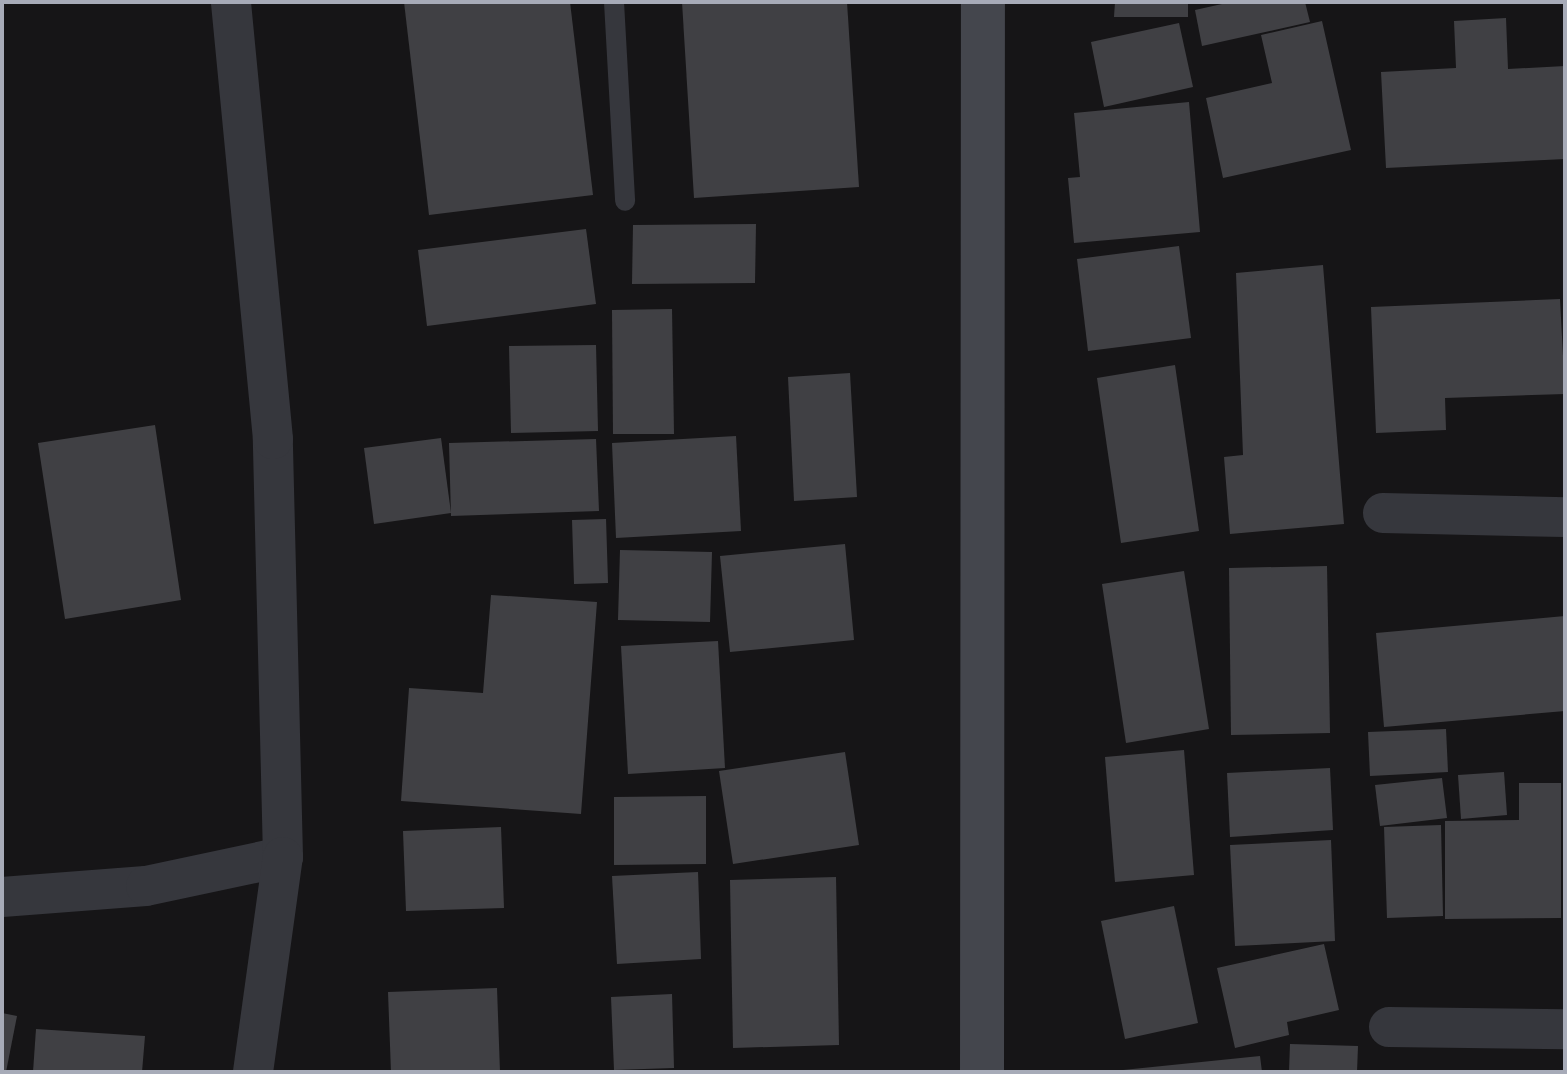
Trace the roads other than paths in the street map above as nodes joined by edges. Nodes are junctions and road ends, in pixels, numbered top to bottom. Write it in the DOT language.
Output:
graph roads {
  1 [pos="231,2"];
  2 [pos="614,2"];
  3 [pos="983,2"];
  4 [pos="625,201"];
  5 [pos="1383,513"];
  6 [pos="1565,517"];
  7 [pos="283,857"];
  8 [pos="2,897"];
  9 [pos="1389,1027"];
  10 [pos="1565,1029"];
  11 [pos="253,1072"];
  12 [pos="982,1072"];
  1 -- 7 [label="street"];
  2 -- 4 [label="lane"];
  3 -- 12 [label="main road"];
  5 -- 6 [label="street"];
  7 -- 8 [label="street"];
  7 -- 11 [label="street"];
  9 -- 10 [label="street"];
}
